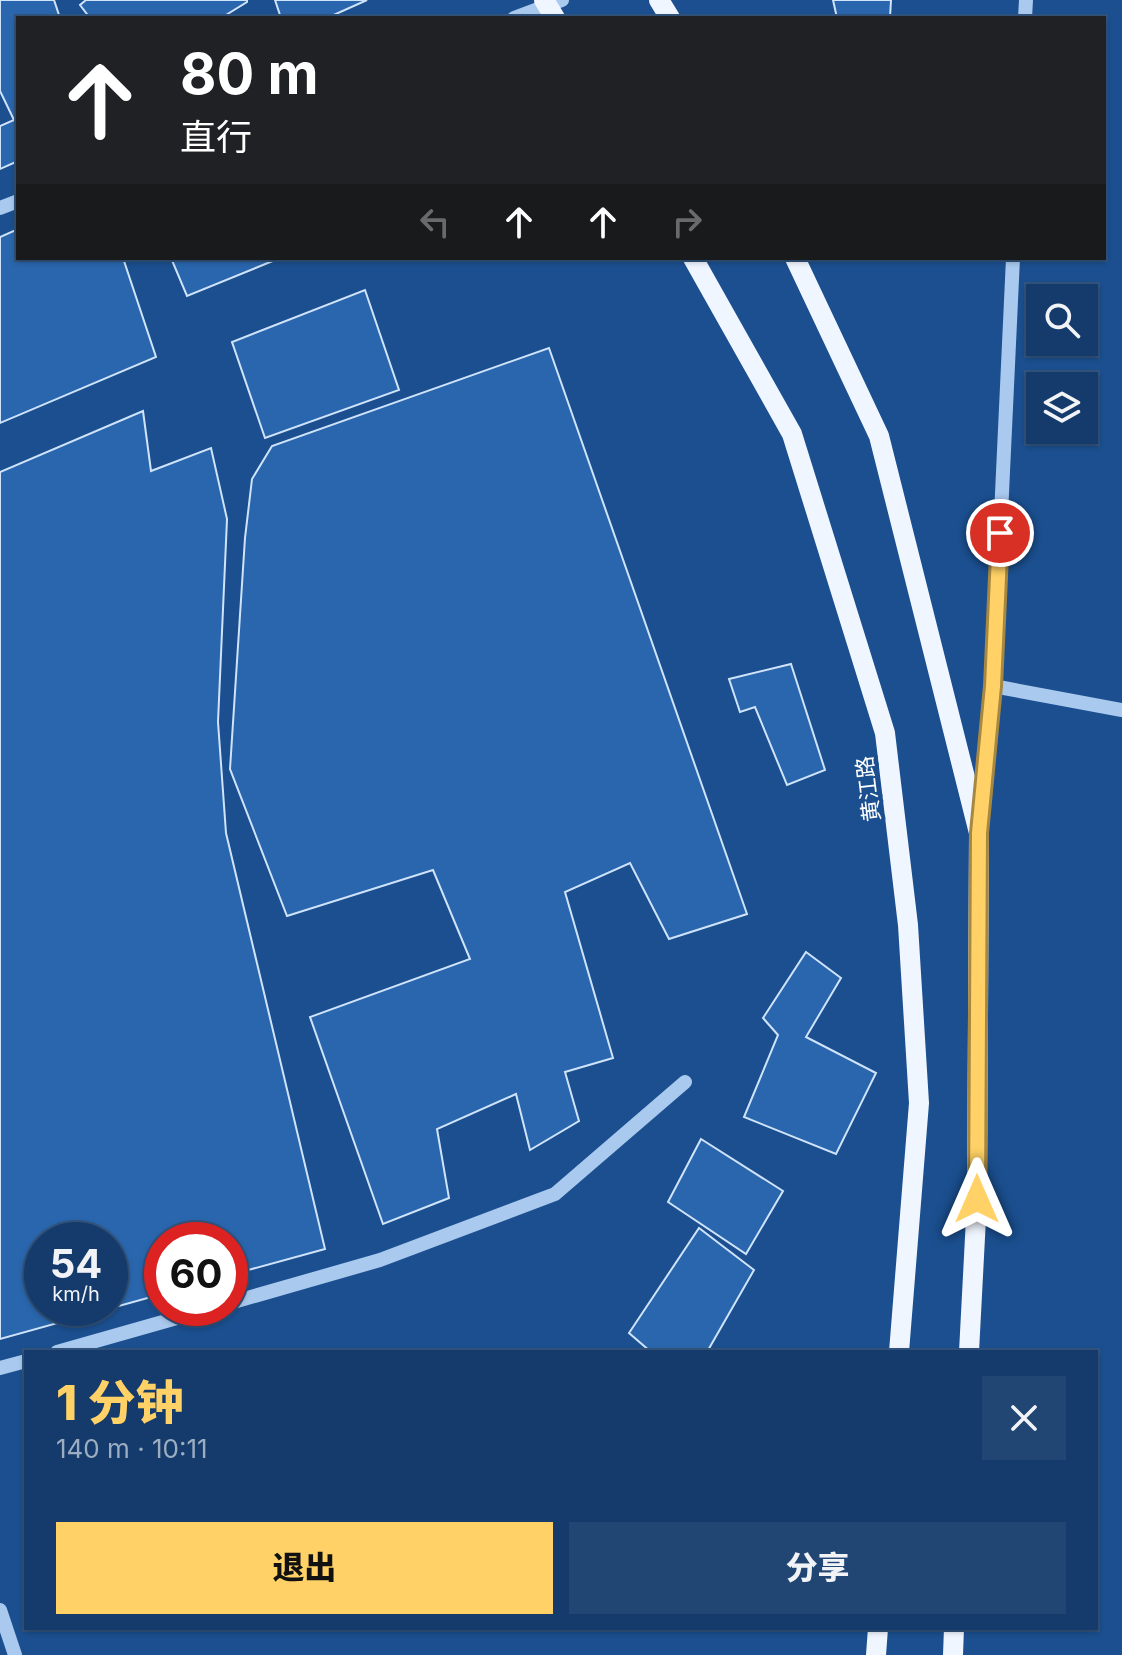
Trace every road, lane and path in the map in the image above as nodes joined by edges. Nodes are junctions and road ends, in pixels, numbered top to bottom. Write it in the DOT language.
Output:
graph roads {
  1 [pos="552,6"];
  2 [pos="520,16"];
  3 [pos="694,260"];
  4 [pos="796,260"];
  5 [pos="1013,260"];
  6 [pos="993,686"];
  7 [pos="1122,710"];
  8 [pos="979,833"];
  9 [pos="685,1082"];
  10 [pos="248,1298"];
  11 [pos="149,1326"];
  12 [pos="64,1350"];
  13 [pos="899,1350"];
  14 [pos="969,1350"];
  15 [pos="24,1362"];
  16 [pos="0,1368"];
  17 [pos="0,1610"];
  18 [pos="878,1630"];
  19 [pos="954,1630"];
  20 [pos="15,1655"];
  21 [pos="876,1655"];
  22 [pos="953,1655"];
  1 -- 2 [label="street"];
  3 -- 13 [label="main road, 黄江路"];
  4 -- 8 [label="main road"];
  5 -- 6 [label="street"];
  6 -- 7 [label="street"];
  6 -- 8 [label="street"];
  8 -- 14 [label="main road"];
  9 -- 10 [label="street"];
  11 -- 12 [label="street"];
  15 -- 16 [label="street"];
  17 -- 20 [label="street"];
  18 -- 21 [label="main road"];
  19 -- 22 [label="main road"];
}
